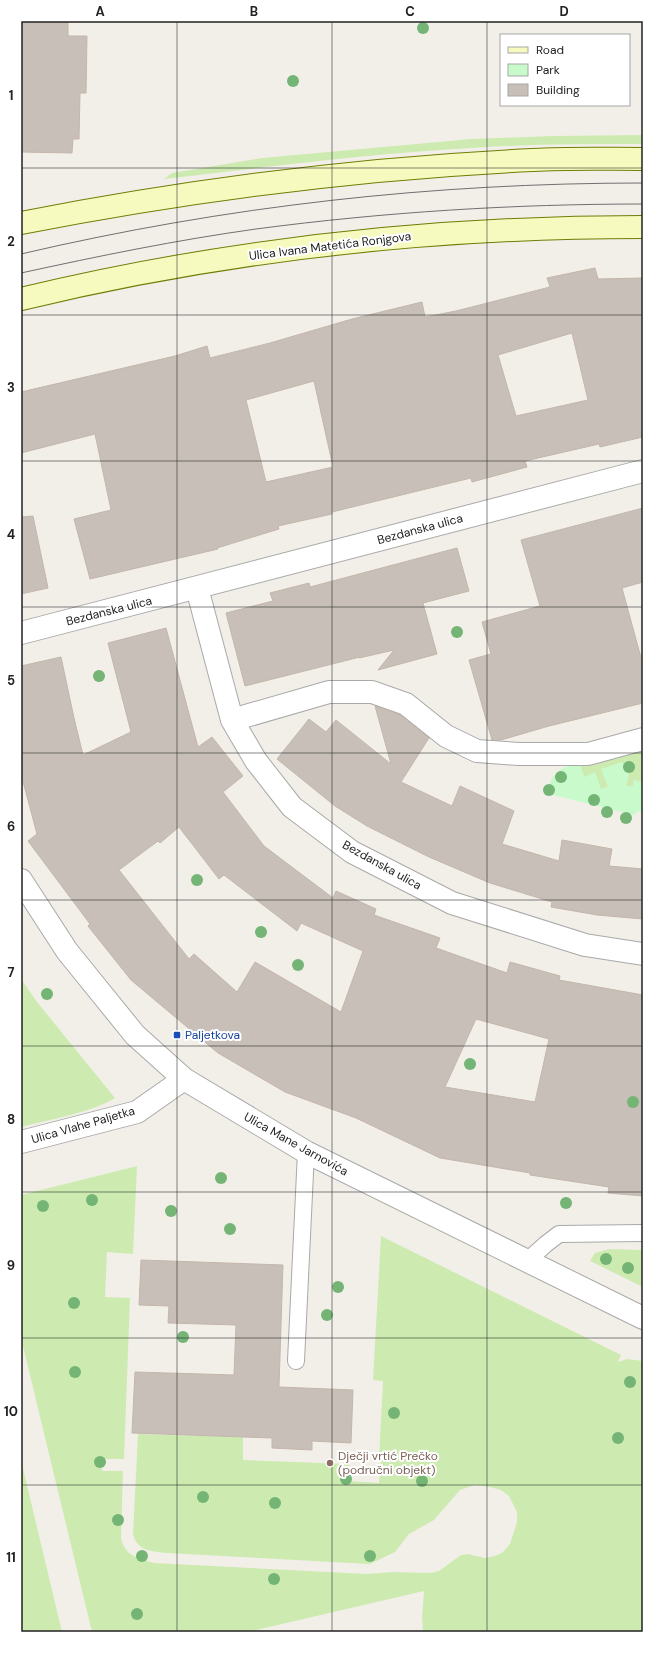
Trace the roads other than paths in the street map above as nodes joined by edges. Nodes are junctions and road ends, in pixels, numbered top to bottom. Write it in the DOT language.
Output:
graph roads {
  1 [pos="643,159"];
  2 [pos="21,223"];
  3 [pos="643,227"];
  4 [pos="21,299"];
  5 [pos="643,471"];
  6 [pos="197,588"];
  7 [pos="21,633"];
  8 [pos="232,720"];
  9 [pos="643,739"];
  10 [pos="21,880"];
  11 [pos="643,954"];
  12 [pos="184,1079"];
  13 [pos="21,1142"];
  14 [pos="306,1152"];
  15 [pos="643,1233"];
  16 [pos="527,1261"];
  17 [pos="643,1318"];
  18 [pos="296,1360"];
  1 -- 2 [label="street"];
  3 -- 4 [label="street, Ulica Ivana Matetića Ronjgova"];
  5 -- 6 [label="street, Bezdanska ulica"];
  6 -- 7 [label="street, Bezdanska ulica"];
  6 -- 8 [label="street, Bezdanska ulica"];
  8 -- 9 [label="street"];
  8 -- 11 [label="street, Bezdanska ulica"];
  10 -- 12 [label="street, Ulica Mane Jarnovića"];
  12 -- 13 [label="street, Ulica Vlahe Paljetka"];
  12 -- 14 [label="street, Ulica Mane Jarnovića"];
  14 -- 16 [label="street, Ulica Mane Jarnovića"];
  14 -- 18 [label="lane"];
  15 -- 16 [label="lane"];
  16 -- 17 [label="street, Ulica Mane Jarnovića"];
}
